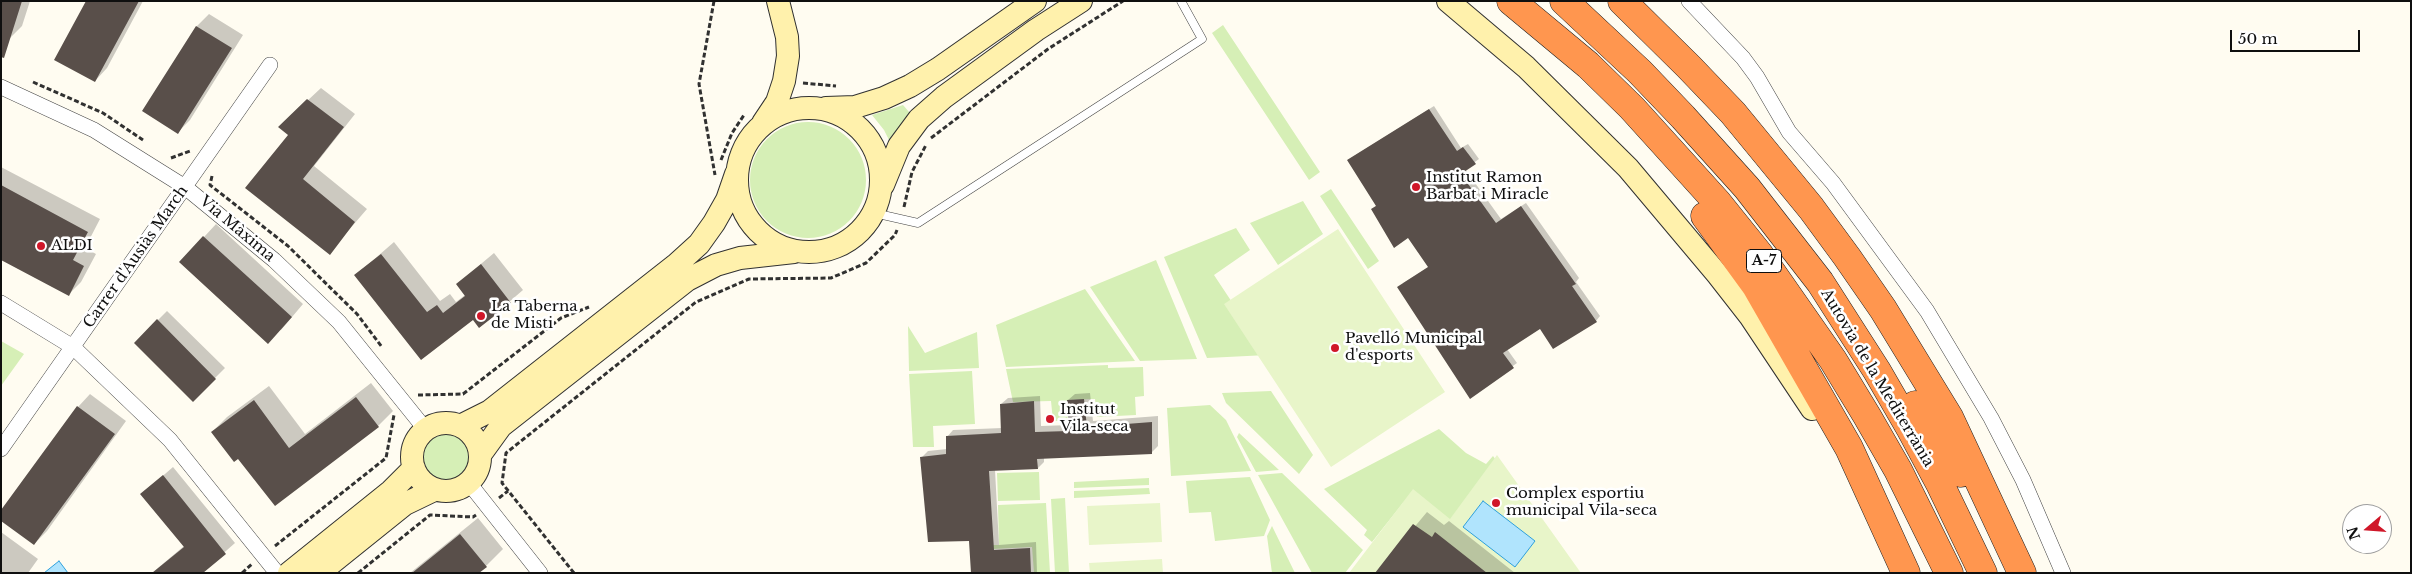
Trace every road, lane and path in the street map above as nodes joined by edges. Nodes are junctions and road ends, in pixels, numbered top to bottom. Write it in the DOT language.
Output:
graph roads {
  1 [pos="714,1"];
  2 [pos="778,1"];
  3 [pos="1035,1"];
  4 [pos="1081,1"];
  5 [pos="1123,1"];
  6 [pos="1182,1"];
  7 [pos="1448,1"];
  8 [pos="1511,1"];
  9 [pos="1564,1"];
  10 [pos="1622,1"];
  11 [pos="1689,1"];
  12 [pos="270,65"];
  13 [pos="1588,65"];
  14 [pos="1,87"];
  15 [pos="823,109"];
  16 [pos="761,126"];
  17 [pos="739,166"];
  18 [pos="715,175"];
  19 [pos="185,187"];
  20 [pos="881,191"];
  21 [pos="874,213"];
  22 [pos="901,219"];
  23 [pos="800,252"];
  24 [pos="1820,282"];
  25 [pos="1,303"];
  26 [pos="73,347"];
  27 [pos="472,387"];
  28 [pos="406,406"];
  29 [pos="460,426"];
  30 [pos="426,430"];
  31 [pos="1,449"];
  32 [pos="480,455"];
  33 [pos="414,468"];
  34 [pos="469,483"];
  35 [pos="434,490"];
  36 [pos="508,491"];
  37 [pos="1871,500"];
  38 [pos="487,507"];
  39 [pos="2000,527"];
  40 [pos="263,556"];
  41 [pos="242,573"];
  42 [pos="277,573"];
  43 [pos="289,573"];
  44 [pos="319,573"];
  45 [pos="358,573"];
  46 [pos="540,573"];
  47 [pos="574,573"];
  48 [pos="1906,573"];
  49 [pos="1949,573"];
  50 [pos="1982,573"];
  51 [pos="2022,573"];
  52 [pos="2063,573"];
  1 -- 18 [label="path"];
  2 -- 16 [label="street"];
  3 -- 15 [label="street"];
  4 -- 20 [label="street"];
  5 -- 22 [label="path"];
  6 -- 22 [label="lane"];
  7 -- 37 [label="street"];
  8 -- 13 [label="highway, Autovia de la Mediterrània / A-7"];
  9 -- 24 [label="highway, Autovia de la Mediterrània / A-7"];
  10 -- 39 [label="highway"];
  11 -- 52 [label="street"];
  12 -- 19 [label="street, Carrer d'Ausiàs March"];
  13 -- 37 [label="highway"];
  13 -- 49 [label="highway, Autovia de la Mediterrània / A-7"];
  14 -- 19 [label="street, Via Màxima"];
  15 -- 16 [label="street"];
  15 -- 20 [label="street"];
  16 -- 17 [label="street"];
  17 -- 23 [label="street"];
  17 -- 29 [label="street"];
  19 -- 26 [label="street, Carrer d'Ausiàs March"];
  19 -- 28 [label="street, Via Màxima"];
  20 -- 21 [label="street"];
  21 -- 22 [label="lane"];
  21 -- 23 [label="street"];
  22 -- 36 [label="path"];
  23 -- 32 [label="street"];
  24 -- 39 [label="highway"];
  24 -- 50 [label="highway, Autovia de la Mediterrània / A-7"];
  25 -- 26 [label="street"];
  26 -- 31 [label="street, Carrer d'Ausiàs March"];
  26 -- 40 [label="street"];
  27 -- 28 [label="path"];
  28 -- 30 [label="street, Via Màxima"];
  28 -- 40 [label="path"];
  29 -- 30 [label="street"];
  29 -- 32 [label="street"];
  30 -- 33 [label="street"];
  32 -- 34 [label="street"];
  33 -- 35 [label="street"];
  33 -- 43 [label="street"];
  34 -- 35 [label="street"];
  34 -- 38 [label="street"];
  35 -- 44 [label="street"];
  36 -- 38 [label="path"];
  36 -- 47 [label="path"];
  37 -- 48 [label="highway"];
  38 -- 45 [label="path"];
  38 -- 46 [label="street"];
  39 -- 51 [label="highway"];
  40 -- 41 [label="path"];
  40 -- 42 [label="street"];
}
